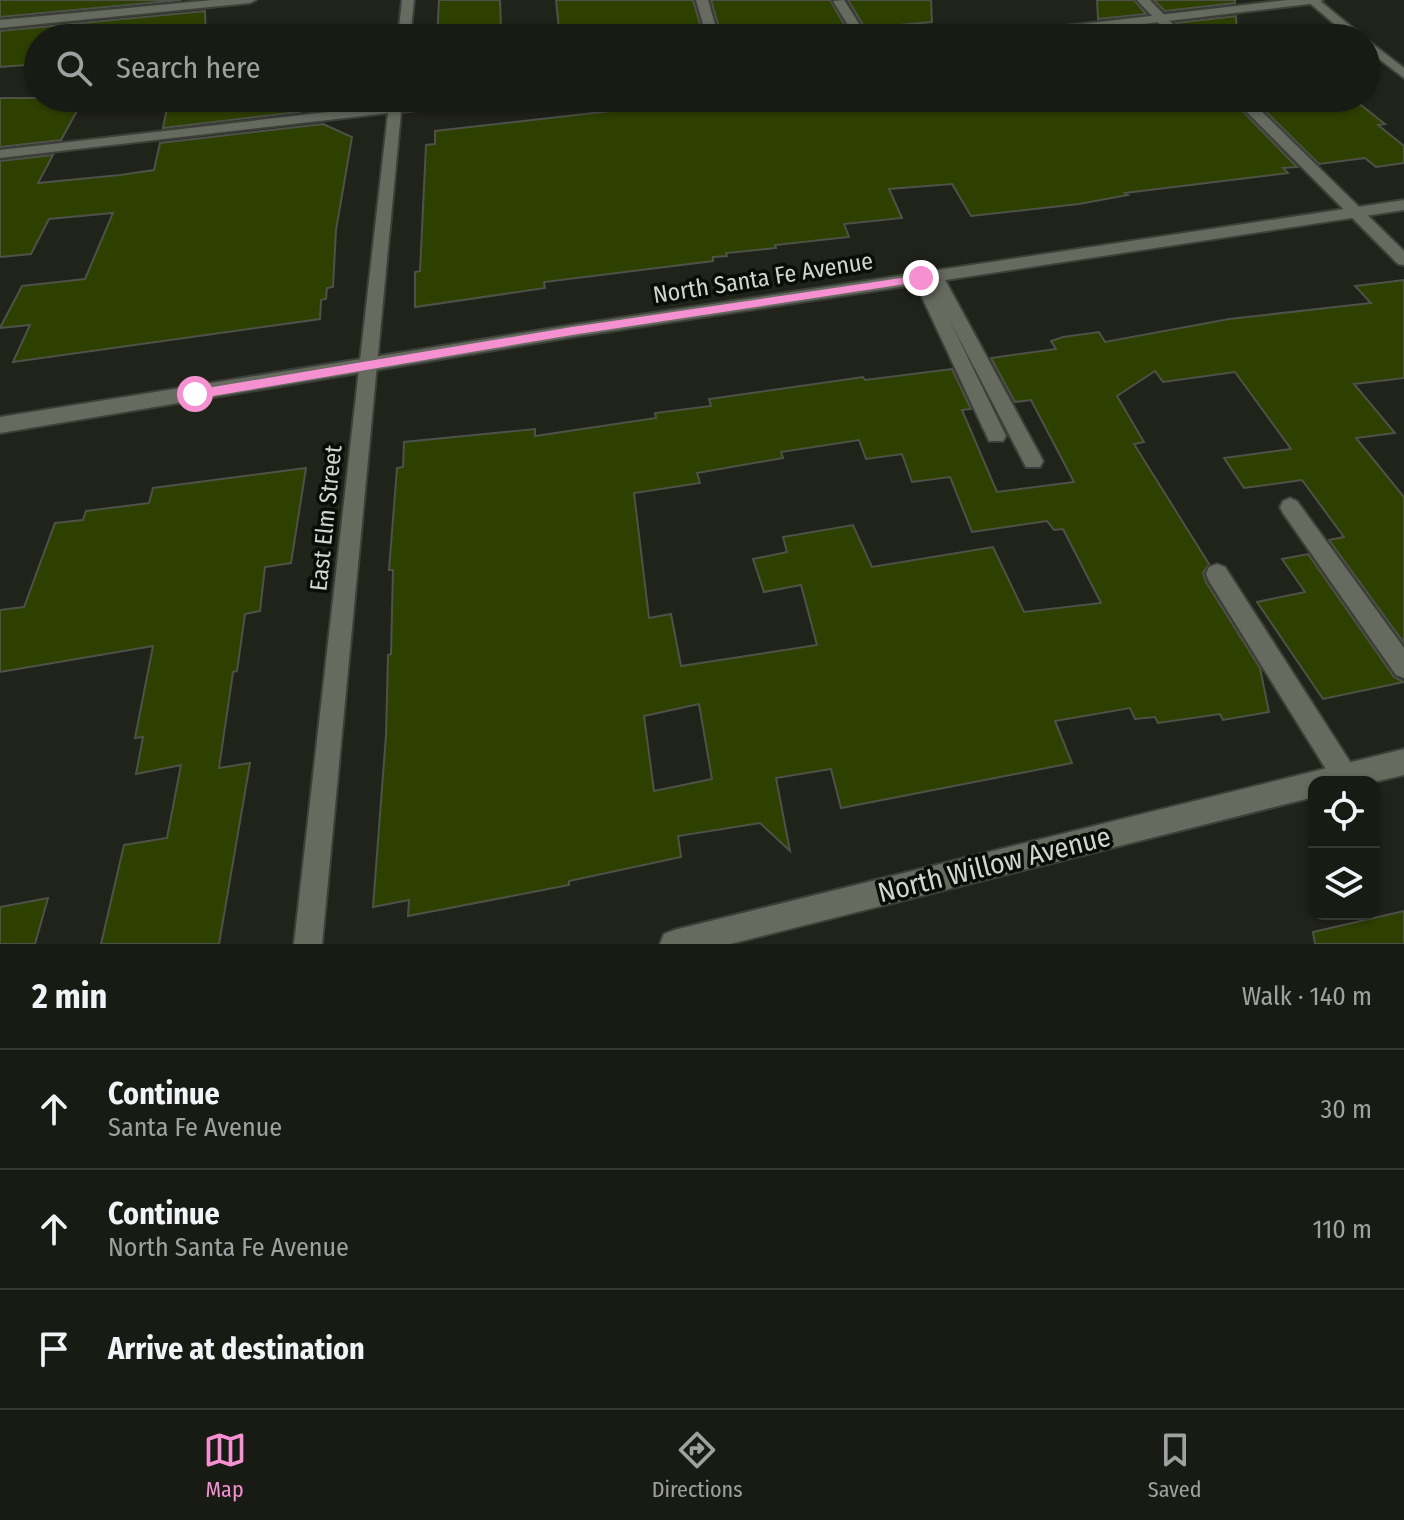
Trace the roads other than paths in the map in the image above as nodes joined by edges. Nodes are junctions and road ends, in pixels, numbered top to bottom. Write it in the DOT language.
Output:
graph roads {
  1 [pos="250,0"];
  2 [pos="408,0"];
  3 [pos="702,0"];
  4 [pos="1143,0"];
  5 [pos="1314,0"];
  6 [pos="839,1"];
  7 [pos="1161,18"];
  8 [pos="0,24"];
  9 [pos="405,24"];
  10 [pos="709,24"];
  11 [pos="853,24"];
  12 [pos="1112,24"];
  13 [pos="1167,24"];
  14 [pos="1342,24"];
  15 [pos="1380,54"];
  16 [pos="1404,74"];
  17 [pos="326,112"];
  18 [pos="395,112"];
  19 [pos="1254,112"];
  20 [pos="0,154"];
  21 [pos="1404,205"];
  22 [pos="1355,213"];
  23 [pos="1404,260"];
  24 [pos="928,277"];
  25 [pos="367,366"];
  26 [pos="0,425"];
  27 [pos="996,436"];
  28 [pos="1033,461"];
  29 [pos="1290,507"];
  30 [pos="1217,574"];
  31 [pos="1404,667"];
  32 [pos="1404,762"];
  33 [pos="1332,776"];
  34 [pos="1346,776"];
  35 [pos="1308,786"];
  36 [pos="308,944"];
  37 [pos="674,944"];
  1 -- 8 [label="street"];
  2 -- 9 [label="street"];
  3 -- 10 [label="street"];
  4 -- 7 [label="street"];
  5 -- 7 [label="street"];
  5 -- 14 [label="street"];
  6 -- 11 [label="street"];
  7 -- 12 [label="street"];
  7 -- 13 [label="street"];
  15 -- 16 [label="street"];
  17 -- 20 [label="street"];
  18 -- 25 [label="street, East Elm Street"];
  19 -- 22 [label="street"];
  21 -- 22 [label="street, North Santa Fe Avenue"];
  22 -- 23 [label="street"];
  22 -- 24 [label="street, North Santa Fe Avenue"];
  24 -- 25 [label="street, North Santa Fe Avenue"];
  24 -- 27 [label="street"];
  24 -- 28 [label="street"];
  25 -- 26 [label="street, North Santa Fe Avenue"];
  25 -- 36 [label="street, East Elm Street"];
  29 -- 31 [label="street"];
  30 -- 33 [label="street"];
  32 -- 34 [label="street"];
  35 -- 37 [label="street, North Willow Avenue"];
}
